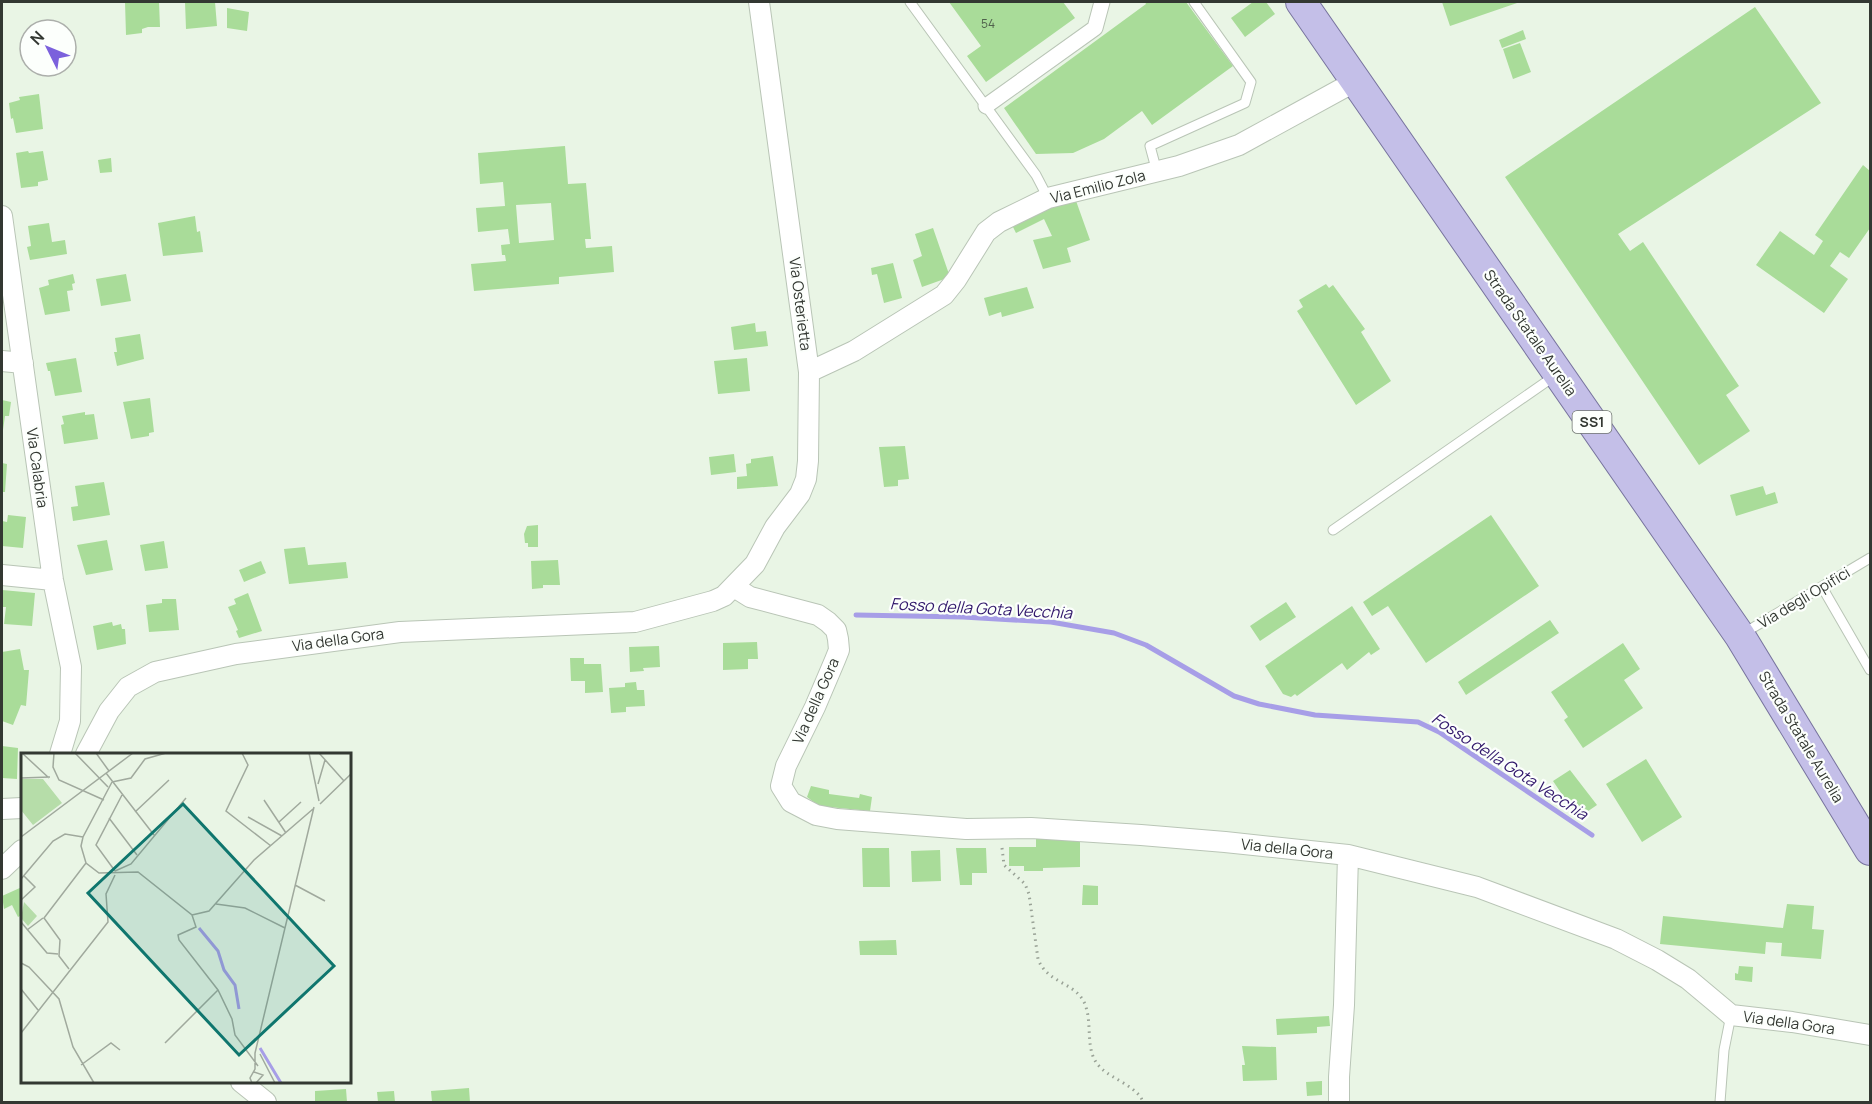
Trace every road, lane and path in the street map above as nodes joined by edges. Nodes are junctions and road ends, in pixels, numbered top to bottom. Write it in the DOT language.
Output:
graph roads {
  1 [pos="759,2"];
  2 [pos="910,2"];
  3 [pos="1102,2"];
  4 [pos="1194,2"];
  5 [pos="1301,2"];
  6 [pos="1356,81"];
  7 [pos="986,106"];
  8 [pos="1156,171"];
  9 [pos="1048,198"];
  10 [pos="2,216"];
  11 [pos="2,361"];
  12 [pos="23,363"];
  13 [pos="809,372"];
  14 [pos="1558,374"];
  15 [pos="1333,530"];
  16 [pos="1870,559"];
  17 [pos="2,575"];
  18 [pos="53,580"];
  19 [pos="734,586"];
  20 [pos="1822,587"];
  21 [pos="1740,636"];
  22 [pos="1870,670"];
  23 [pos="70,721"];
  24 [pos="98,731"];
  25 [pos="60,753"];
  26 [pos="87,753"];
  27 [pos="2,808"];
  28 [pos="21,808"];
  29 [pos="1003,829"];
  30 [pos="1870,850"];
  31 [pos="21,851"];
  32 [pos="1348,855"];
  33 [pos="2,869"];
  34 [pos="1731,1015"];
  35 [pos="1870,1035"];
  36 [pos="242,1083"];
  37 [pos="266,1102"];
  38 [pos="1143,1102"];
  39 [pos="1339,1102"];
  40 [pos="1720,1102"];
  1 -- 13 [label="street, Via Osterietta"];
  2 -- 7 [label="lane"];
  3 -- 7 [label="street"];
  4 -- 8 [label="lane"];
  5 -- 6 [label="main road, Strada Statale Aurelia / SS1"];
  6 -- 8 [label="street, Via Emilio Zola"];
  6 -- 14 [label="main road, Strada Statale Aurelia / SS1"];
  7 -- 9 [label="lane"];
  8 -- 9 [label="street, Via Emilio Zola"];
  9 -- 13 [label="street, Via Emilio Zola"];
  10 -- 12 [label="street, Via Calabria"];
  11 -- 12 [label="street"];
  12 -- 18 [label="street, Via Calabria"];
  13 -- 19 [label="street, Via Osterietta"];
  14 -- 15 [label="lane"];
  14 -- 21 [label="main road, Strada Statale Aurelia / SS1"];
  16 -- 20 [label="lane, Via degli Opifici"];
  17 -- 18 [label="street"];
  18 -- 23 [label="street, Via Calabria"];
  19 -- 24 [label="street, Via della Gora"];
  19 -- 29 [label="street, Via della Gora"];
  20 -- 21 [label="lane, Via degli Opifici"];
  20 -- 22 [label="lane"];
  21 -- 30 [label="main road, Strada Statale Aurelia / SS1"];
  23 -- 24 [label="street"];
  23 -- 25 [label="street, Via Calabria"];
  24 -- 26 [label="street, Via della Gora"];
  27 -- 28 [label="street"];
  29 -- 32 [label="street, Via della Gora"];
  29 -- 38 [label="path"];
  31 -- 33 [label="street"];
  32 -- 34 [label="street, Via della Gora"];
  32 -- 39 [label="street, Via della Gora"];
  34 -- 35 [label="street, Via della Gora"];
  34 -- 40 [label="lane"];
  36 -- 37 [label="street"];
}
